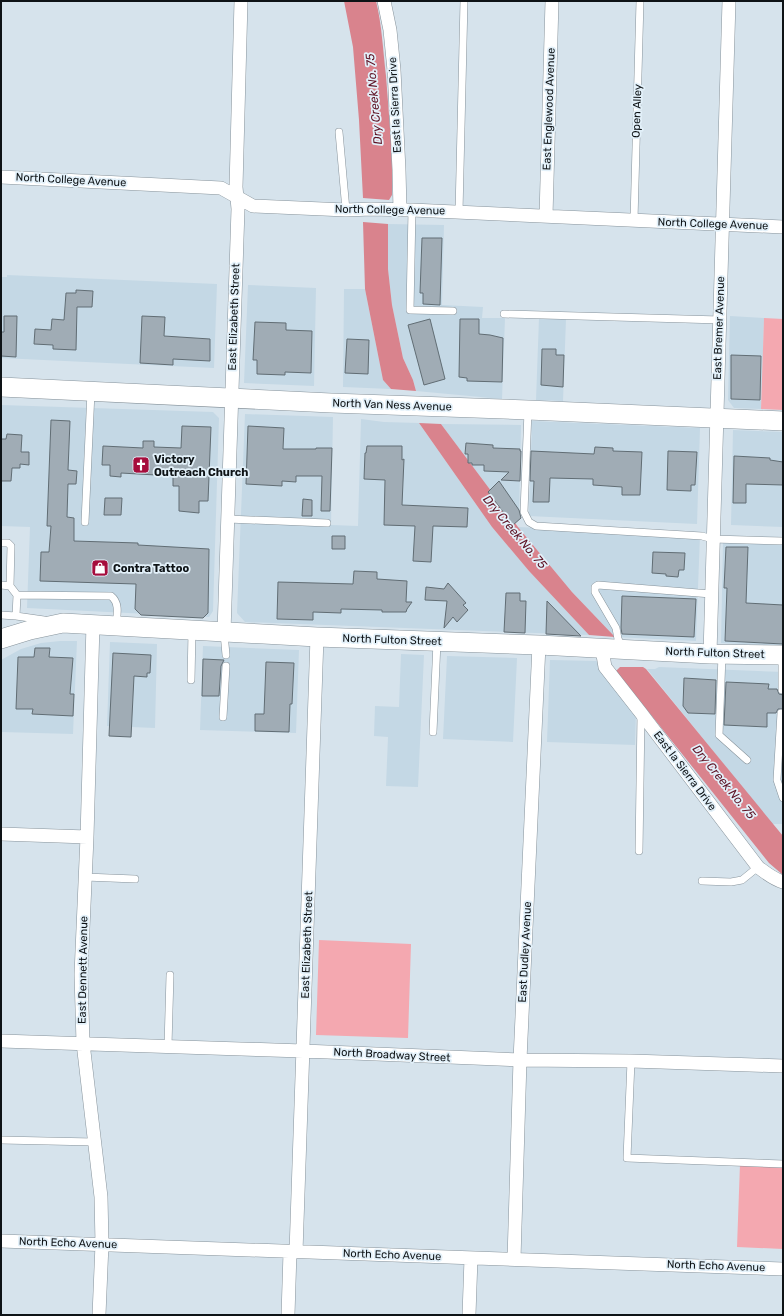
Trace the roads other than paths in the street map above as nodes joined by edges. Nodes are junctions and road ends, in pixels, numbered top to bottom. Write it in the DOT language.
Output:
graph roads {
  1 [pos="241,1"];
  2 [pos="384,1"];
  3 [pos="464,1"];
  4 [pos="552,1"];
  5 [pos="640,1"];
  6 [pos="729,1"];
  7 [pos="339,132"];
  8 [pos="1,177"];
  9 [pos="237,198"];
  10 [pos="346,210"];
  11 [pos="406,210"];
  12 [pos="459,212"];
  13 [pos="546,216"];
  14 [pos="634,220"];
  15 [pos="722,224"];
  16 [pos="783,227"];
  17 [pos="452,311"];
  18 [pos="504,314"];
  19 [pos="720,320"];
  20 [pos="1,387"];
  21 [pos="91,392"];
  22 [pos="231,399"];
  23 [pos="528,410"];
  24 [pos="717,418"];
  25 [pos="783,421"];
  26 [pos="228,520"];
  27 [pos="85,522"];
  28 [pos="327,523"];
  29 [pos="713,539"];
  30 [pos="783,541"];
  31 [pos="1,543"];
  32 [pos="1,585"];
  33 [pos="10,586"];
  34 [pos="712,594"];
  35 [pos="17,595"];
  36 [pos="1,615"];
  37 [pos="16,616"];
  38 [pos="63,623"];
  39 [pos="93,624"];
  40 [pos="116,625"];
  41 [pos="192,630"];
  42 [pos="224,632"];
  43 [pos="317,637"];
  44 [pos="1,639"];
  45 [pos="437,642"];
  46 [pos="539,645"];
  47 [pos="604,649"];
  48 [pos="624,649"];
  49 [pos="716,654"];
  50 [pos="226,655"];
  51 [pos="783,655"];
  52 [pos="226,666"];
  53 [pos="191,680"];
  54 [pos="782,690"];
  55 [pos="641,713"];
  56 [pos="781,713"];
  57 [pos="223,718"];
  58 [pos="433,732"];
  59 [pos="748,760"];
  60 [pos="780,780"];
  61 [pos="783,798"];
  62 [pos="1,834"];
  63 [pos="87,837"];
  64 [pos="639,851"];
  65 [pos="758,867"];
  66 [pos="85,877"];
  67 [pos="135,879"];
  68 [pos="702,881"];
  69 [pos="783,882"];
  70 [pos="170,975"];
  71 [pos="1,1041"];
  72 [pos="83,1043"];
  73 [pos="168,1046"];
  74 [pos="303,1051"];
  75 [pos="520,1060"];
  76 [pos="631,1061"];
  77 [pos="783,1066"];
  78 [pos="1,1140"];
  79 [pos="94,1142"];
  80 [pos="783,1164"];
  81 [pos="1,1241"];
  82 [pos="102,1244"];
  83 [pos="293,1252"];
  84 [pos="471,1258"];
  85 [pos="514,1259"];
  86 [pos="783,1269"];
  87 [pos="99,1315"];
  88 [pos="288,1315"];
  89 [pos="469,1315"];
  1 -- 9 [label="street, East Elizabeth Street"];
  2 -- 11 [label="street, East la Sierra Drive"];
  3 -- 12 [label="lane"];
  4 -- 13 [label="street, East Englewood Avenue"];
  5 -- 14 [label="lane, Open Alley"];
  6 -- 15 [label="street, East Bremer Avenue"];
  7 -- 10 [label="lane"];
  8 -- 9 [label="street, North College Avenue"];
  9 -- 10 [label="street, North College Avenue"];
  9 -- 22 [label="street, East Elizabeth Street"];
  10 -- 11 [label="street, North College Avenue"];
  11 -- 12 [label="street, North College Avenue"];
  11 -- 17 [label="lane"];
  12 -- 13 [label="street, North College Avenue"];
  13 -- 14 [label="street, North College Avenue"];
  14 -- 15 [label="street, North College Avenue"];
  15 -- 16 [label="street, North College Avenue"];
  15 -- 19 [label="street, East Bremer Avenue"];
  18 -- 19 [label="lane"];
  19 -- 24 [label="street, East Bremer Avenue"];
  20 -- 21 [label="main road, North Van Ness Avenue"];
  21 -- 22 [label="main road, North Van Ness Avenue"];
  21 -- 27 [label="lane"];
  22 -- 23 [label="main road, North Van Ness Avenue"];
  22 -- 26 [label="street, East Elizabeth Street"];
  23 -- 24 [label="main road, North Van Ness Avenue"];
  23 -- 29 [label="lane"];
  24 -- 25 [label="main road, North Van Ness Avenue"];
  24 -- 29 [label="street, East Bremer Avenue"];
  26 -- 28 [label="lane"];
  26 -- 42 [label="street, East Elizabeth Street"];
  29 -- 30 [label="lane"];
  29 -- 34 [label="street, East Bremer Avenue"];
  31 -- 33 [label="lane"];
  32 -- 33 [label="lane"];
  33 -- 35 [label="lane"];
  34 -- 48 [label="lane"];
  34 -- 49 [label="street, East Bremer Avenue"];
  35 -- 37 [label="lane"];
  35 -- 40 [label="lane"];
  36 -- 37 [label="lane, North Fulton Street"];
  37 -- 38 [label="lane, North Fulton Street"];
  38 -- 39 [label="main road, North Fulton Street"];
  38 -- 44 [label="main road"];
  39 -- 40 [label="main road, North Fulton Street"];
  39 -- 63 [label="street, East Dennett Avenue"];
  40 -- 41 [label="main road, North Fulton Street"];
  41 -- 42 [label="main road, North Fulton Street"];
  41 -- 53 [label="lane"];
  42 -- 43 [label="main road, North Fulton Street"];
  42 -- 50 [label="lane"];
  43 -- 45 [label="main road, North Fulton Street"];
  43 -- 74 [label="street, East Elizabeth Street"];
  45 -- 46 [label="main road, North Fulton Street"];
  45 -- 58 [label="lane"];
  46 -- 47 [label="main road, North Fulton Street"];
  46 -- 75 [label="street, East Dudley Avenue"];
  47 -- 48 [label="main road, North Fulton Street"];
  47 -- 55 [label="street, East la Sierra Drive"];
  48 -- 49 [label="main road, North Fulton Street"];
  49 -- 51 [label="main road, North Fulton Street"];
  49 -- 59 [label="lane"];
  51 -- 54 [label="lane"];
  52 -- 57 [label="lane"];
  55 -- 64 [label="lane"];
  55 -- 65 [label="street, East la Sierra Drive"];
  56 -- 60 [label="lane"];
  60 -- 61 [label="lane"];
  62 -- 63 [label="street"];
  63 -- 66 [label="street, East Dennett Avenue"];
  65 -- 68 [label="lane"];
  65 -- 69 [label="street, East la Sierra Drive"];
  66 -- 67 [label="lane"];
  66 -- 72 [label="street, East Dennett Avenue"];
  70 -- 73 [label="lane"];
  71 -- 72 [label="street, North Broadway Street"];
  72 -- 73 [label="street, North Broadway Street"];
  72 -- 79 [label="street, East Dennett Avenue"];
  73 -- 74 [label="street, North Broadway Street"];
  74 -- 75 [label="street, North Broadway Street"];
  74 -- 83 [label="street, East Elizabeth Street"];
  75 -- 76 [label="street, North Broadway Street"];
  75 -- 85 [label="street, East Dudley Avenue"];
  76 -- 77 [label="street, North Broadway Street"];
  76 -- 80 [label="lane"];
  78 -- 79 [label="lane"];
  79 -- 82 [label="street, East Dennett Avenue"];
  81 -- 82 [label="street, North Echo Avenue"];
  82 -- 83 [label="street, North Echo Avenue"];
  82 -- 87 [label="street, East Dennett Avenue"];
  83 -- 84 [label="street, North Echo Avenue"];
  83 -- 88 [label="street, East Elizabeth Street"];
  84 -- 85 [label="street, North Echo Avenue"];
  84 -- 89 [label="street"];
  85 -- 86 [label="street, North Echo Avenue"];
}
